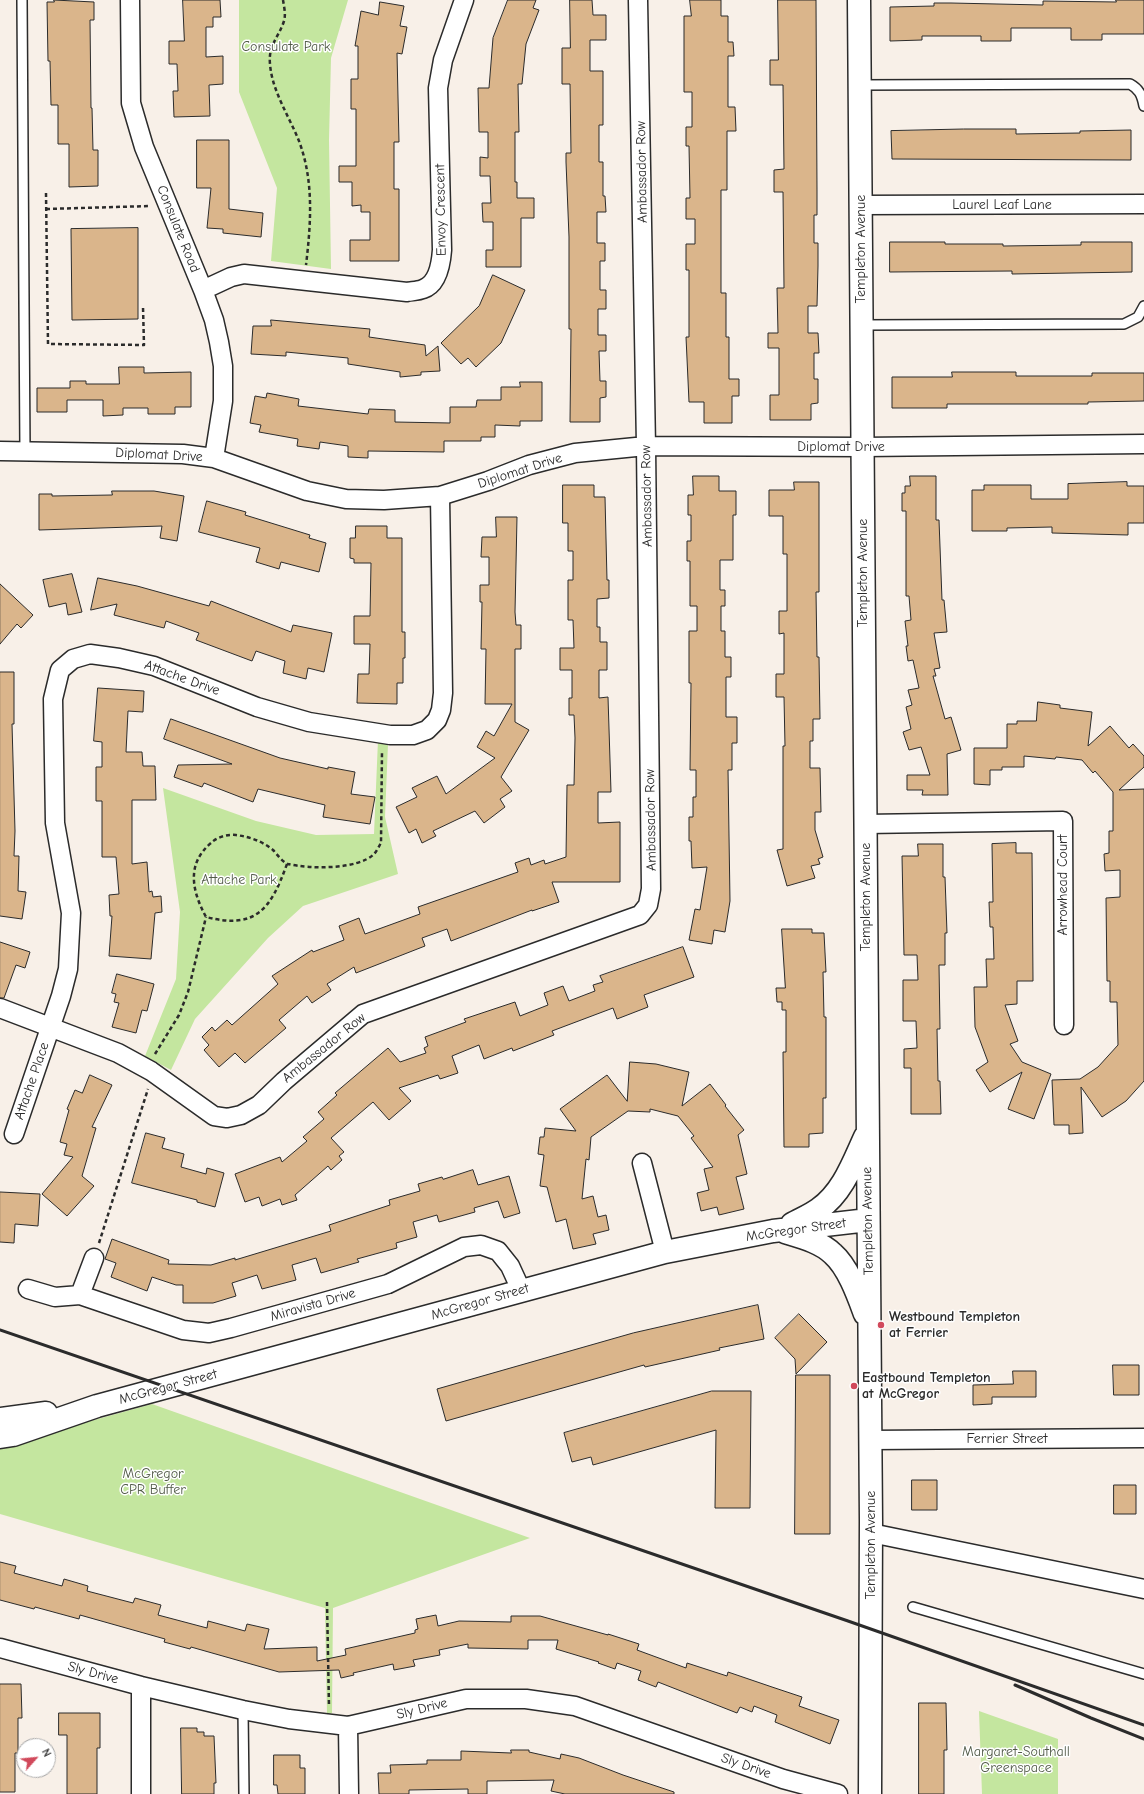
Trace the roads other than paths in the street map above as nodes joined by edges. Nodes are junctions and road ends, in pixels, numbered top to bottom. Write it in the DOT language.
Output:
graph roads {
  1 [pos="22,0"];
  2 [pos="130,0"];
  3 [pos="464,0"];
  4 [pos="638,0"];
  5 [pos="858,0"];
  6 [pos="859,85"];
  7 [pos="1144,106"];
  8 [pos="1144,204"];
  9 [pos="860,206"];
  10 [pos="203,290"];
  11 [pos="1144,306"];
  12 [pos="861,326"];
  13 [pos="1144,444"];
  14 [pos="646,446"];
  15 [pos="862,447"];
  16 [pos="0,451"];
  17 [pos="25,451"];
  18 [pos="214,458"];
  19 [pos="440,496"];
  20 [pos="865,824"];
  21 [pos="0,1008"];
  22 [pos="1064,1026"];
  23 [pos="50,1028"];
  24 [pos="868,1132"];
  25 [pos="14,1134"];
  26 [pos="642,1164"];
  27 [pos="868,1220"];
  28 [pos="780,1230"];
  29 [pos="665,1252"];
  30 [pos="94,1258"];
  31 [pos="28,1289"];
  32 [pos="521,1290"];
  33 [pos="80,1295"];
  34 [pos="870,1325"];
  35 [pos="97,1406"];
  36 [pos="0,1419"];
  37 [pos="0,1437"];
  38 [pos="1144,1438"];
  39 [pos="870,1440"];
  40 [pos="871,1533"];
  41 [pos="1144,1590"];
  42 [pos="913,1607"];
  43 [pos="0,1648"];
  44 [pos="1144,1674"];
  45 [pos="141,1686"];
  46 [pos="243,1710"];
  47 [pos="348,1726"];
  48 [pos="141,1794"];
  49 [pos="244,1794"];
  50 [pos="349,1794"];
  51 [pos="838,1794"];
  52 [pos="870,1794"];
  1 -- 17 [label="lane"];
  2 -- 10 [label="street, Consulate Road"];
  3 -- 10 [label="street, Envoy Crescent"];
  4 -- 14 [label="street, Ambassador Row"];
  5 -- 6 [label="street, Templeton Avenue"];
  6 -- 7 [label="lane"];
  6 -- 9 [label="street, Templeton Avenue"];
  8 -- 9 [label="street, Laurel Leaf Lane"];
  9 -- 12 [label="street, Templeton Avenue"];
  10 -- 18 [label="street, Consulate Road"];
  11 -- 12 [label="lane"];
  12 -- 15 [label="street, Templeton Avenue"];
  13 -- 15 [label="street, Diplomat Drive"];
  14 -- 15 [label="street, Diplomat Drive"];
  14 -- 19 [label="street, Diplomat Drive"];
  14 -- 23 [label="street, Ambassador Row"];
  15 -- 20 [label="street, Templeton Avenue"];
  16 -- 17 [label="street, Diplomat Drive"];
  17 -- 18 [label="street, Diplomat Drive"];
  18 -- 19 [label="street, Diplomat Drive"];
  19 -- 23 [label="street, Attache Drive"];
  20 -- 22 [label="street, Arrowhead Court"];
  20 -- 24 [label="street, Templeton Avenue"];
  21 -- 23 [label="street, Ambassador Row"];
  23 -- 25 [label="street, Attache Place"];
  24 -- 27 [label="street, Templeton Avenue"];
  24 -- 28 [label="street"];
  26 -- 29 [label="street"];
  27 -- 28 [label="street, McGregor Street"];
  27 -- 34 [label="street, Templeton Avenue"];
  28 -- 29 [label="street, McGregor Street"];
  28 -- 34 [label="street"];
  29 -- 32 [label="street, McGregor Street"];
  30 -- 33 [label="street"];
  31 -- 33 [label="street, Miravista Drive"];
  32 -- 33 [label="street, Miravista Drive"];
  32 -- 35 [label="street, McGregor Street"];
  34 -- 39 [label="street, Templeton Avenue"];
  35 -- 36 [label="street, McGregor Street"];
  35 -- 37 [label="street, McGregor Street"];
  38 -- 39 [label="street, Ferrier Street"];
  39 -- 40 [label="street, Templeton Avenue"];
  40 -- 41 [label="street"];
  40 -- 52 [label="street, Templeton Avenue"];
  42 -- 44 [label="lane"];
  43 -- 45 [label="street, Sly Drive"];
  45 -- 46 [label="street, Sly Drive"];
  45 -- 48 [label="street"];
  46 -- 47 [label="street, Sly Drive"];
  46 -- 49 [label="lane"];
  47 -- 50 [label="street"];
  47 -- 51 [label="street, Sly Drive"];
}
